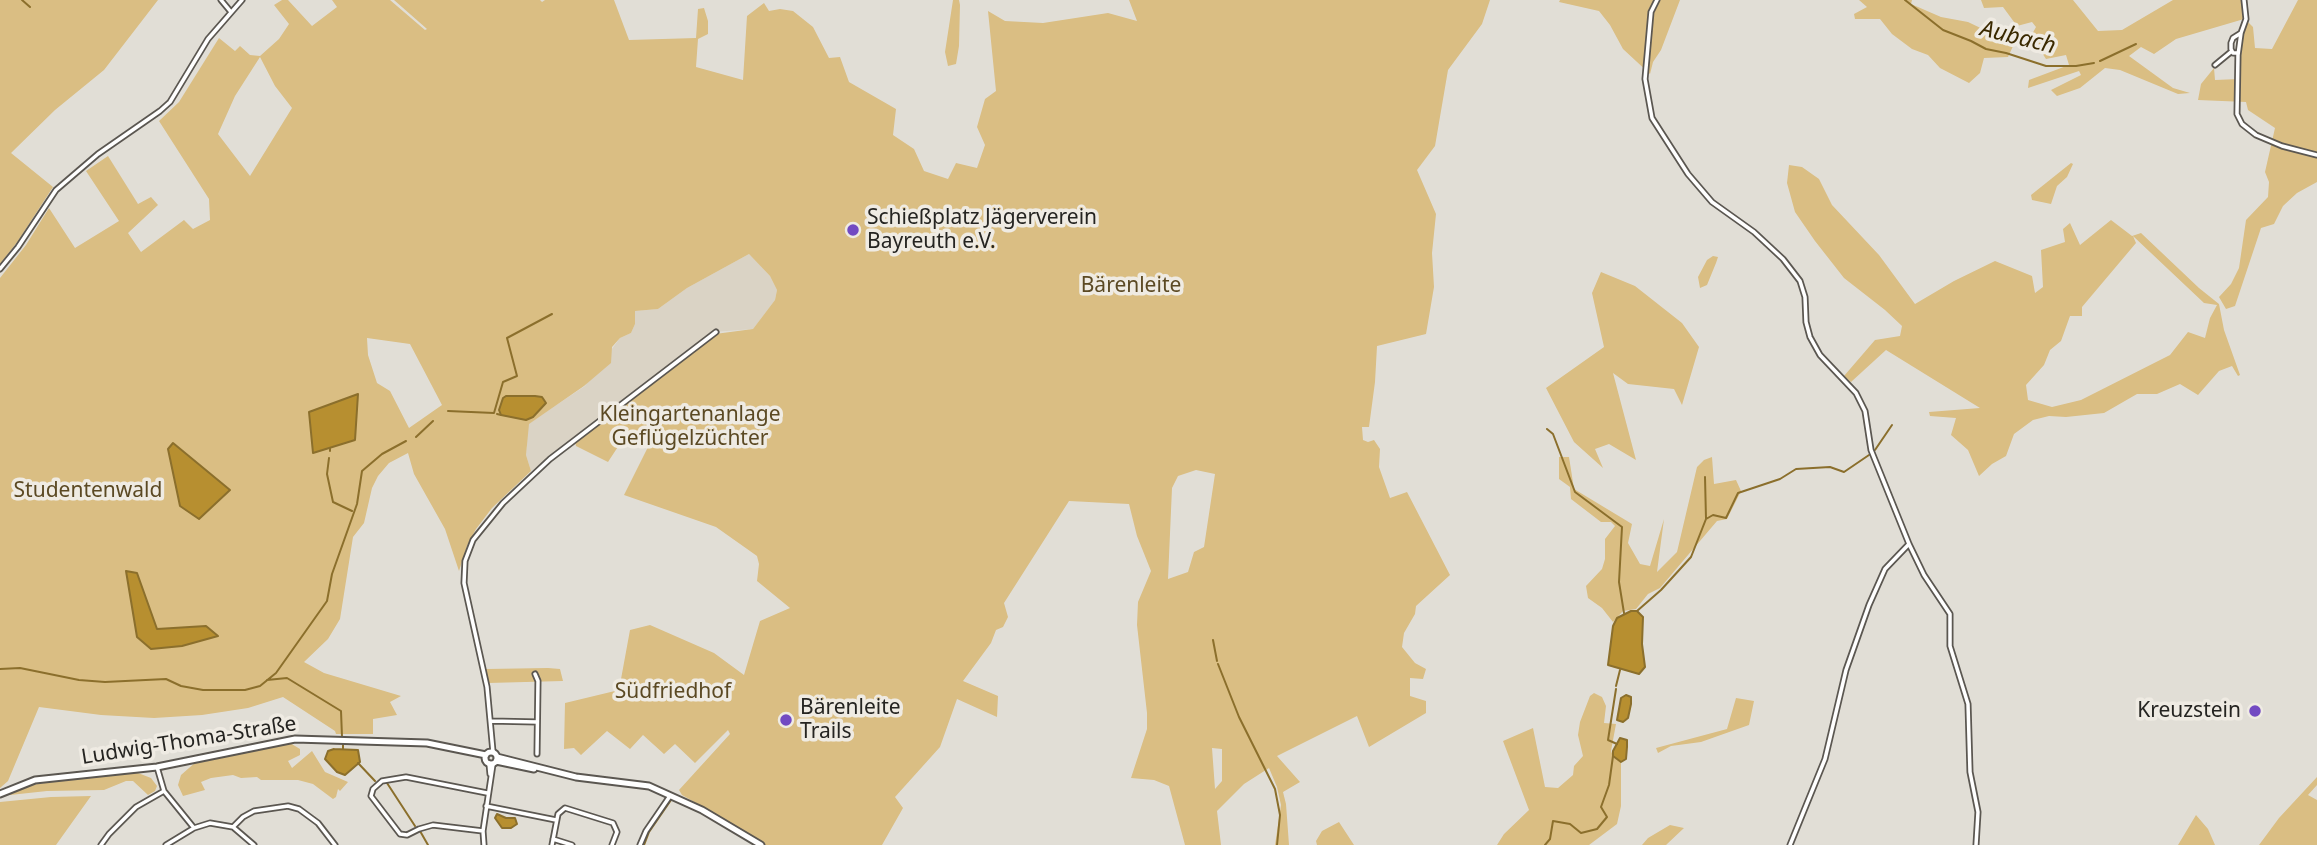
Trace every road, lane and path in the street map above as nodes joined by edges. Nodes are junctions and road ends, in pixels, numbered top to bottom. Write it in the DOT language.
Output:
graph roads {
  1 [pos="220,0"];
  2 [pos="242,0"];
  3 [pos="1657,0"];
  4 [pos="2244,0"];
  5 [pos="231,12"];
  6 [pos="2241,33"];
  7 [pos="2232,51"];
  8 [pos="2238,53"];
  9 [pos="2215,65"];
  10 [pos="2317,155"];
  11 [pos="0,269"];
  12 [pos="716,332"];
  13 [pos="1909,544"];
  14 [pos="535,674"];
  15 [pos="491,721"];
  16 [pos="537,722"];
  17 [pos="537,754"];
  18 [pos="491,759"];
  19 [pos="157,766"];
  20 [pos="164,791"];
  21 [pos="487,793"];
  22 [pos="0,794"];
  23 [pos="672,795"];
  24 [pos="486,806"];
  25 [pos="556,820"];
  26 [pos="233,827"];
  27 [pos="194,828"];
  28 [pos="483,831"];
  29 [pos="553,839"];
  30 [pos="101,845"];
  31 [pos="166,845"];
  32 [pos="254,845"];
  33 [pos="335,845"];
  34 [pos="484,845"];
  35 [pos="552,845"];
  36 [pos="572,845"];
  37 [pos="612,845"];
  38 [pos="640,845"];
  39 [pos="761,845"];
  40 [pos="1790,845"];
  41 [pos="1976,845"];
  1 -- 5 [label="street"];
  2 -- 5 [label="street"];
  3 -- 13 [label="street"];
  4 -- 6 [label="street"];
  5 -- 11 [label="street"];
  6 -- 7 [label="street"];
  6 -- 8 [label="street"];
  7 -- 8 [label="street"];
  7 -- 9 [label="street"];
  8 -- 10 [label="street"];
  12 -- 15 [label="street"];
  13 -- 40 [label="street"];
  13 -- 41 [label="street"];
  14 -- 16 [label="street"];
  15 -- 16 [label="street"];
  15 -- 18 [label="street"];
  16 -- 17 [label="street"];
  18 -- 19 [label="street, Ludwig-Thoma-Straße"];
  18 -- 21 [label="street"];
  18 -- 23 [label="street, Ludwig-Thoma-Straße"];
  19 -- 20 [label="street"];
  19 -- 22 [label="street, Ludwig-Thoma-Straße"];
  20 -- 27 [label="street"];
  20 -- 30 [label="street"];
  21 -- 24 [label="street"];
  21 -- 28 [label="street"];
  23 -- 38 [label="street"];
  23 -- 39 [label="street, Ludwig-Thoma-Straße"];
  24 -- 25 [label="street"];
  24 -- 28 [label="street"];
  25 -- 29 [label="street"];
  25 -- 37 [label="street"];
  26 -- 27 [label="street"];
  26 -- 32 [label="street"];
  26 -- 33 [label="street"];
  27 -- 31 [label="street"];
  28 -- 34 [label="street"];
  29 -- 35 [label="street"];
  29 -- 36 [label="street"];
}
